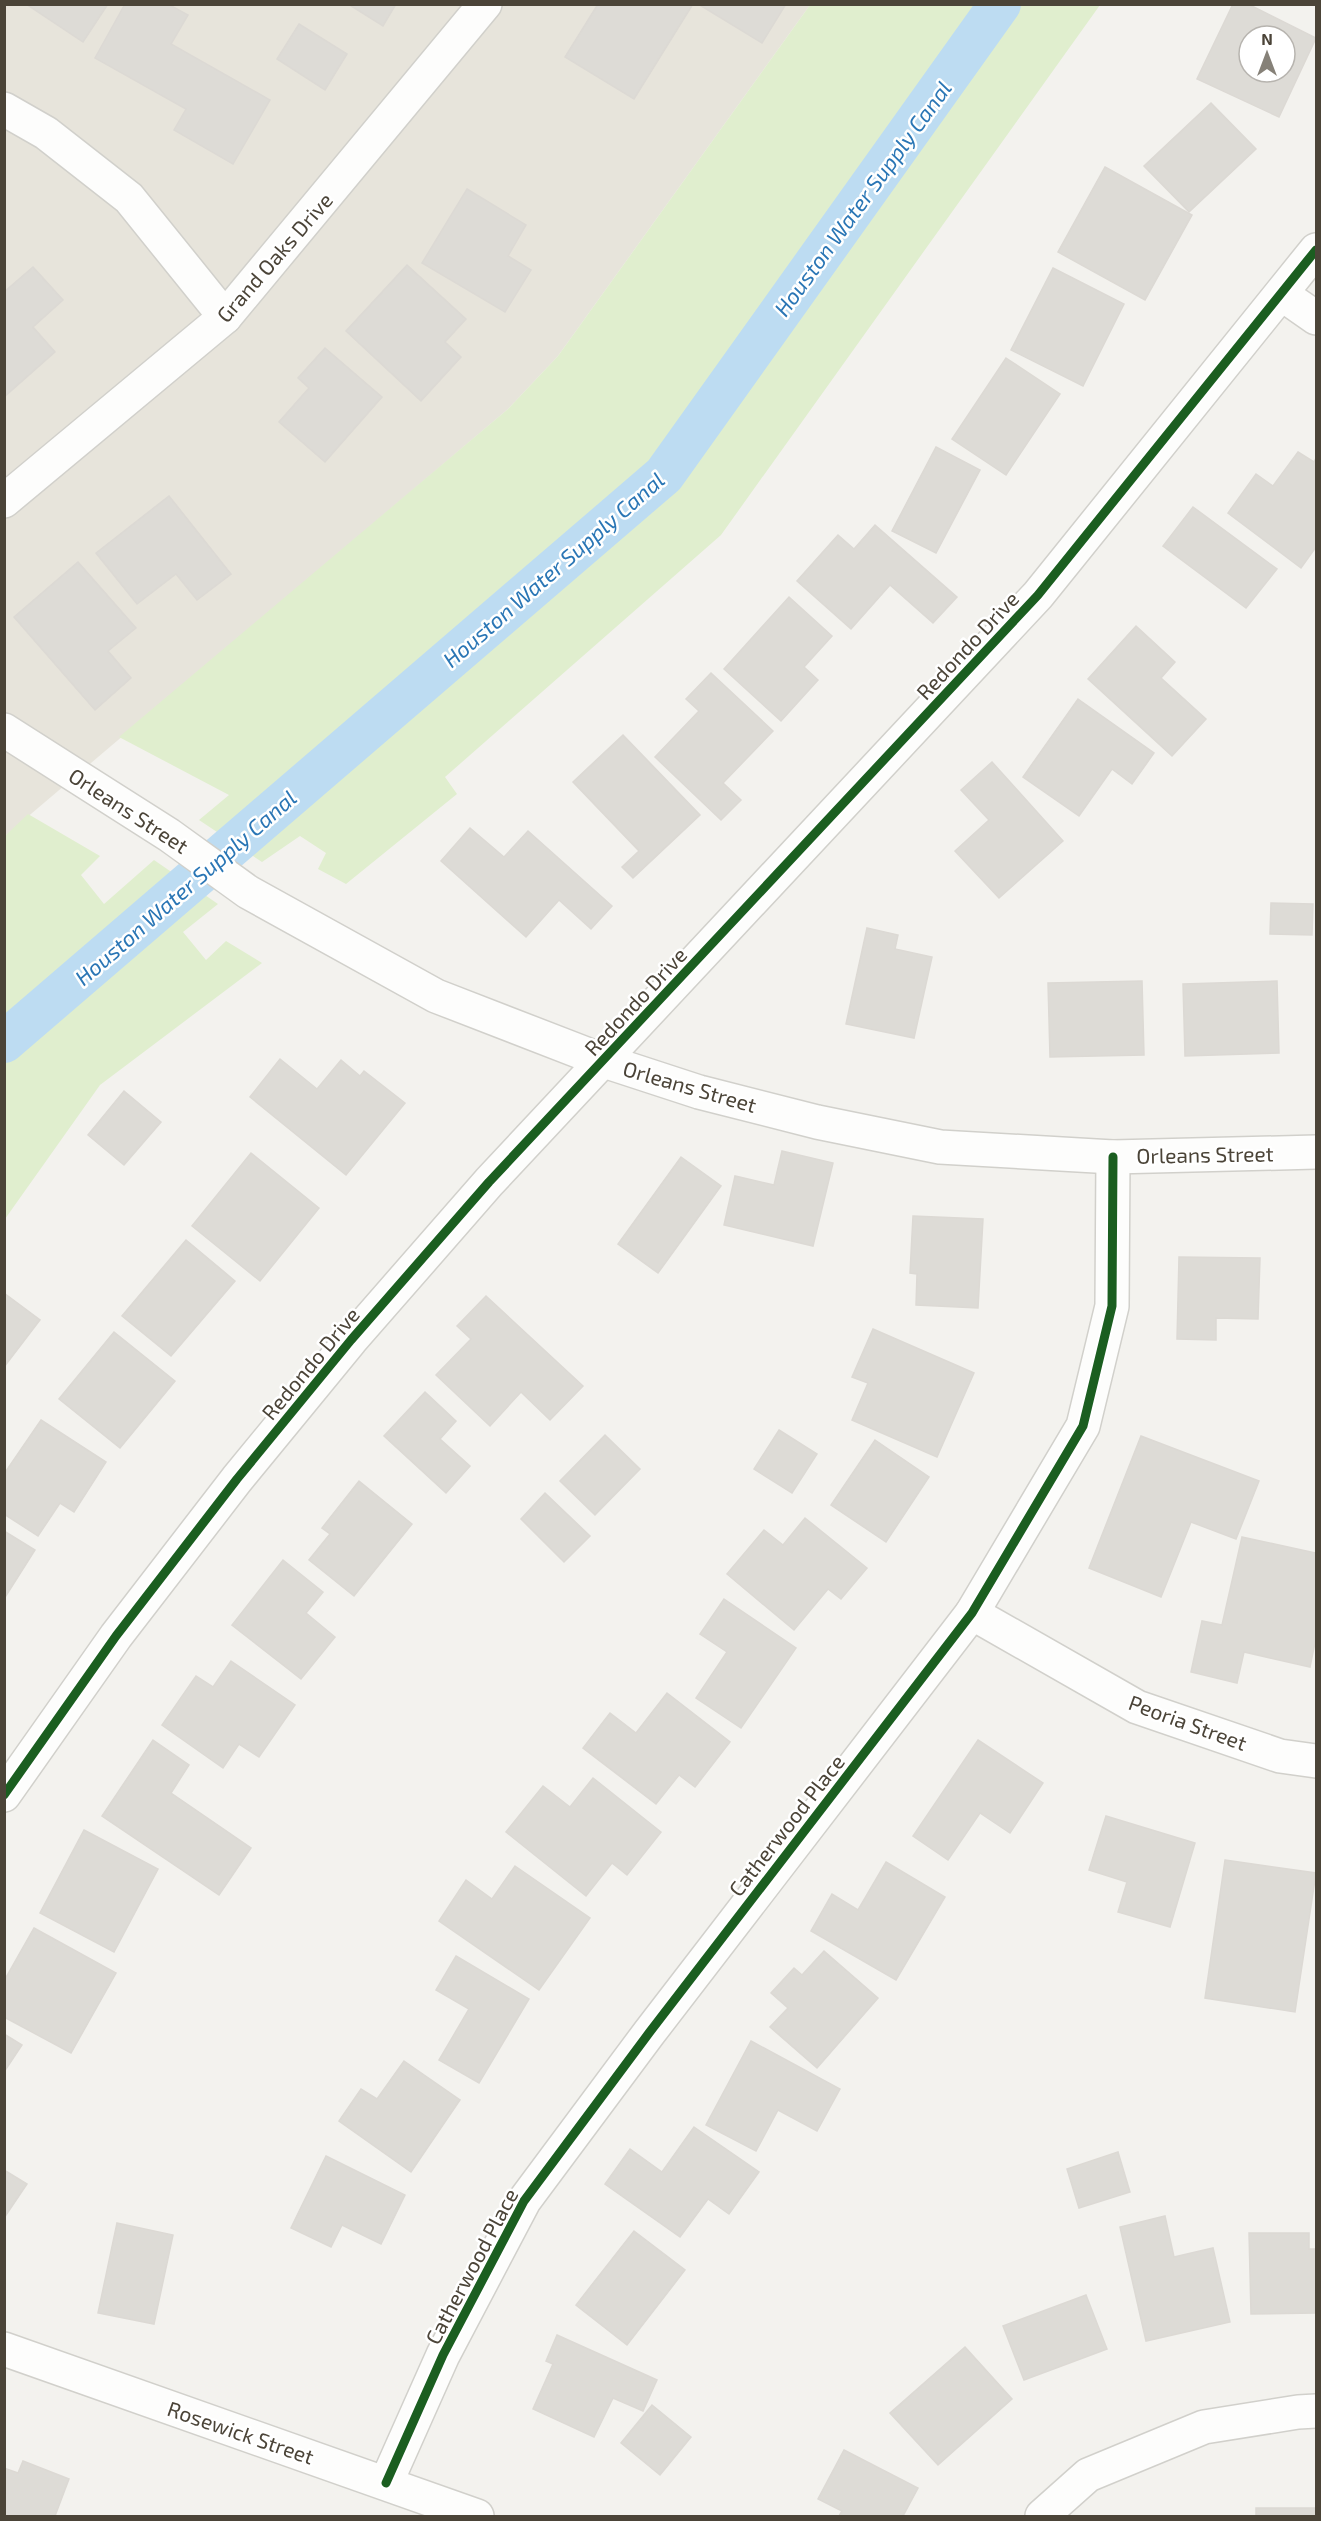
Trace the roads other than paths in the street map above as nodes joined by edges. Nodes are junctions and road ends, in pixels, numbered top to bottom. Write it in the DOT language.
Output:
graph roads {
  1 [pos="485,4"];
  2 [pos="4,109"];
  3 [pos="1317,250"];
  4 [pos="1282,295"];
  5 [pos="225,317"];
  6 [pos="1317,318"];
  7 [pos="4,501"];
  8 [pos="4,730"];
  9 [pos="604,1061"];
  10 [pos="1317,1152"];
  11 [pos="1113,1156"];
  12 [pos="972,1613"];
  13 [pos="1317,1761"];
  14 [pos="4,1795"];
  15 [pos="4,2349"];
  16 [pos="1317,2411"];
  17 [pos="386,2484"];
  18 [pos="477,2517"];
  19 [pos="1042,2517"];
  1 -- 5 [label="street, Grand Oaks Drive"];
  2 -- 5 [label="street"];
  3 -- 4 [label="street, Redondo Drive"];
  4 -- 6 [label="street"];
  4 -- 9 [label="street, Redondo Drive"];
  5 -- 7 [label="street, Grand Oaks Drive"];
  8 -- 9 [label="street, Orleans Street"];
  9 -- 11 [label="street, Orleans Street"];
  9 -- 14 [label="street, Redondo Drive"];
  10 -- 11 [label="street, Orleans Street"];
  11 -- 12 [label="street, Catherwood Place"];
  12 -- 13 [label="street, Peoria Street"];
  12 -- 17 [label="street, Catherwood Place"];
  15 -- 17 [label="street, Rosewick Street"];
  16 -- 19 [label="street"];
  17 -- 18 [label="street, Rosewick Street"];
}
